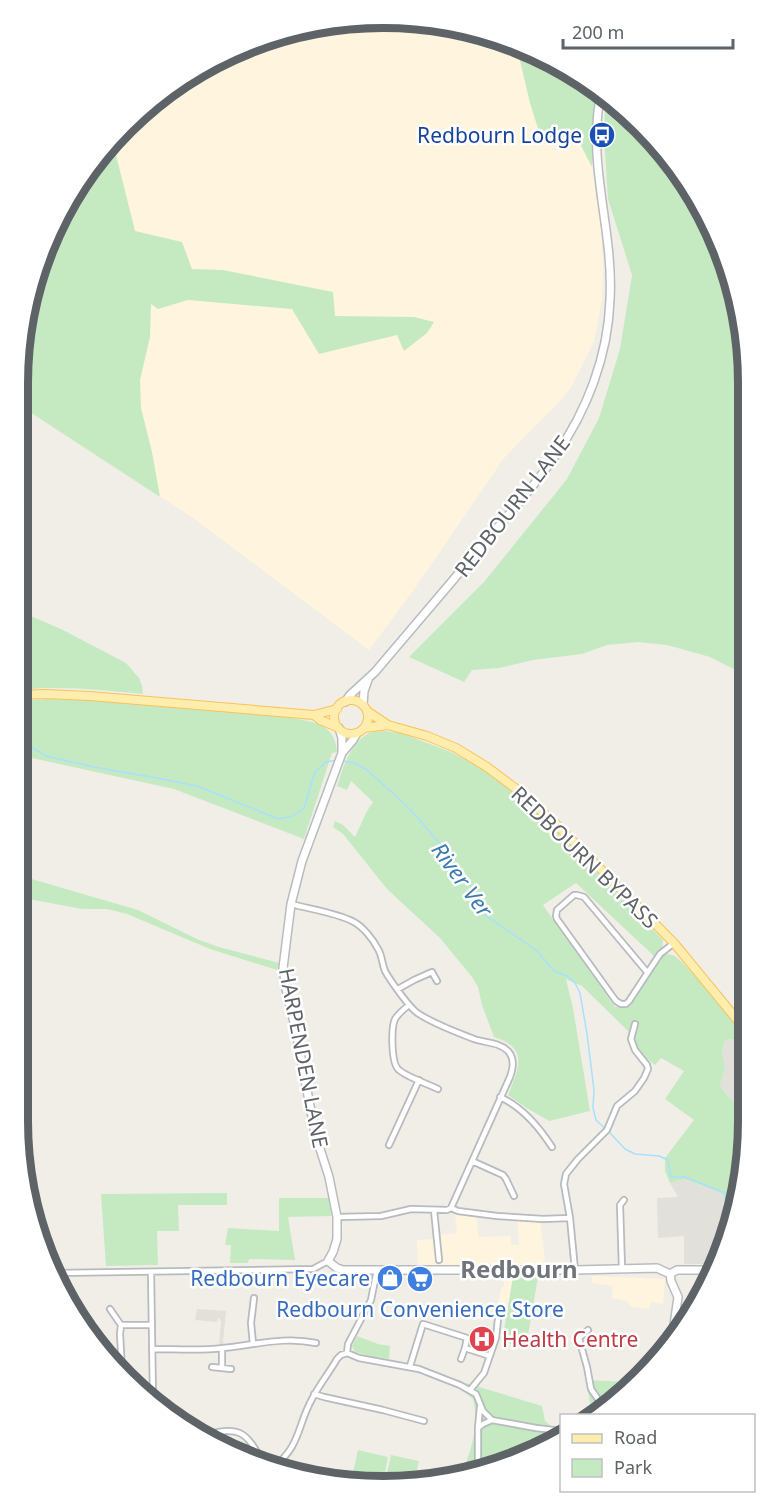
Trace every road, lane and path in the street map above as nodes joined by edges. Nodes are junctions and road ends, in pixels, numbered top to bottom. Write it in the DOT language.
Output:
graph roads {
  1 [pos="600,102"];
  2 [pos="368,680"];
  3 [pos="28,695"];
  4 [pos="345,702"];
  5 [pos="365,708"];
  6 [pos="337,709"];
  7 [pos="314,715"];
  8 [pos="388,725"];
  9 [pos="338,727"];
  10 [pos="364,728"];
  11 [pos="357,733"];
  12 [pos="341,755"];
  13 [pos="291,904"];
  14 [pos="674,943"];
  15 [pos="647,972"];
  16 [pos="437,981"];
  17 [pos="398,989"];
  18 [pos="409,1005"];
  19 [pos="738,1021"];
  20 [pos="635,1024"];
  21 [pos="419,1080"];
  22 [pos="438,1089"];
  23 [pos="500,1097"];
  24 [pos="389,1145"];
  25 [pos="552,1147"];
  26 [pos="472,1161"];
  27 [pos="514,1196"];
  28 [pos="624,1200"];
  29 [pos="451,1208"];
  30 [pos="434,1210"];
  31 [pos="337,1217"];
  32 [pos="570,1218"];
  33 [pos="328,1261"];
  34 [pos="439,1265"];
  35 [pos="622,1269"];
  36 [pos="377,1270"];
  37 [pos="575,1270"];
  38 [pos="705,1270"];
  39 [pos="151,1272"];
  40 [pos="63,1273"];
  41 [pos="670,1274"];
  42 [pos="254,1298"];
  43 [pos="110,1309"];
  44 [pos="498,1319"];
  45 [pos="121,1325"];
  46 [pos="152,1325"];
  47 [pos="674,1325"];
  48 [pos="588,1330"];
  49 [pos="316,1343"];
  50 [pos="253,1344"];
  51 [pos="222,1348"];
  52 [pos="465,1348"];
  53 [pos="152,1349"];
  54 [pos="347,1353"];
  55 [pos="490,1356"];
  56 [pos="461,1359"];
  57 [pos="121,1360"];
  58 [pos="410,1366"];
  59 [pos="212,1367"];
  60 [pos="222,1368"];
  61 [pos="231,1369"];
  62 [pos="153,1390"];
  63 [pos="470,1390"];
  64 [pos="315,1394"];
  65 [pos="600,1402"];
  66 [pos="480,1404"];
  67 [pos="492,1420"];
  68 [pos="424,1421"];
  69 [pos="478,1428"];
  70 [pos="557,1430"];
  71 [pos="215,1433"];
  72 [pos="257,1452"];
  73 [pos="281,1460"];
  74 [pos="478,1462"];
  1 -- 2 [label="street, REDBOURN LANE"];
  2 -- 4 [label="street, REDBOURN LANE"];
  2 -- 5 [label="street, REDBOURN LANE"];
  3 -- 7 [label="main road"];
  4 -- 5 [label="main road"];
  4 -- 6 [label="main road"];
  5 -- 8 [label="main road, REDBOURN BYPASS"];
  5 -- 10 [label="main road"];
  6 -- 7 [label="main road"];
  6 -- 9 [label="main road"];
  7 -- 9 [label="main road"];
  8 -- 10 [label="main road, REDBOURN BYPASS"];
  8 -- 14 [label="main road, REDBOURN BYPASS"];
  9 -- 11 [label="main road"];
  9 -- 12 [label="street, HARPENDEN LANE"];
  10 -- 11 [label="main road"];
  11 -- 12 [label="street, HARPENDEN LANE"];
  12 -- 13 [label="street, HARPENDEN LANE"];
  13 -- 17 [label="street"];
  13 -- 31 [label="street, HARPENDEN LANE"];
  14 -- 15 [label="street"];
  14 -- 19 [label="main road, REDBOURN BYPASS"];
  15 -- 15 [label="street"];
  16 -- 17 [label="street"];
  17 -- 18 [label="street"];
  18 -- 21 [label="street"];
  18 -- 23 [label="street"];
  20 -- 32 [label="street"];
  21 -- 22 [label="street"];
  21 -- 24 [label="street"];
  23 -- 25 [label="street"];
  23 -- 26 [label="street"];
  26 -- 27 [label="street"];
  26 -- 29 [label="street"];
  28 -- 35 [label="street"];
  29 -- 30 [label="street"];
  29 -- 32 [label="street"];
  30 -- 31 [label="street"];
  30 -- 34 [label="street"];
  31 -- 33 [label="street, HARPENDEN LANE"];
  32 -- 37 [label="street"];
  33 -- 36 [label="street"];
  33 -- 39 [label="street"];
  34 -- 36 [label="street"];
  34 -- 37 [label="street"];
  35 -- 37 [label="street"];
  35 -- 41 [label="street"];
  36 -- 54 [label="street"];
  38 -- 41 [label="street"];
  39 -- 40 [label="street"];
  39 -- 46 [label="street"];
  41 -- 47 [label="street"];
  42 -- 50 [label="street"];
  43 -- 45 [label="street"];
  44 -- 55 [label="street"];
  45 -- 46 [label="street"];
  45 -- 57 [label="street"];
  46 -- 53 [label="street"];
  48 -- 65 [label="street"];
  49 -- 50 [label="street"];
  50 -- 51 [label="street"];
  51 -- 53 [label="street"];
  51 -- 60 [label="street"];
  52 -- 55 [label="street"];
  52 -- 56 [label="street"];
  52 -- 58 [label="street"];
  53 -- 62 [label="street"];
  54 -- 58 [label="street"];
  54 -- 64 [label="street"];
  55 -- 63 [label="street"];
  58 -- 63 [label="street"];
  59 -- 60 [label="street"];
  60 -- 61 [label="street"];
  63 -- 66 [label="street"];
  64 -- 68 [label="street"];
  64 -- 73 [label="street"];
  66 -- 67 [label="street"];
  66 -- 69 [label="street"];
  67 -- 69 [label="street"];
  67 -- 70 [label="street"];
  69 -- 74 [label="street"];
  71 -- 72 [label="street"];
}
